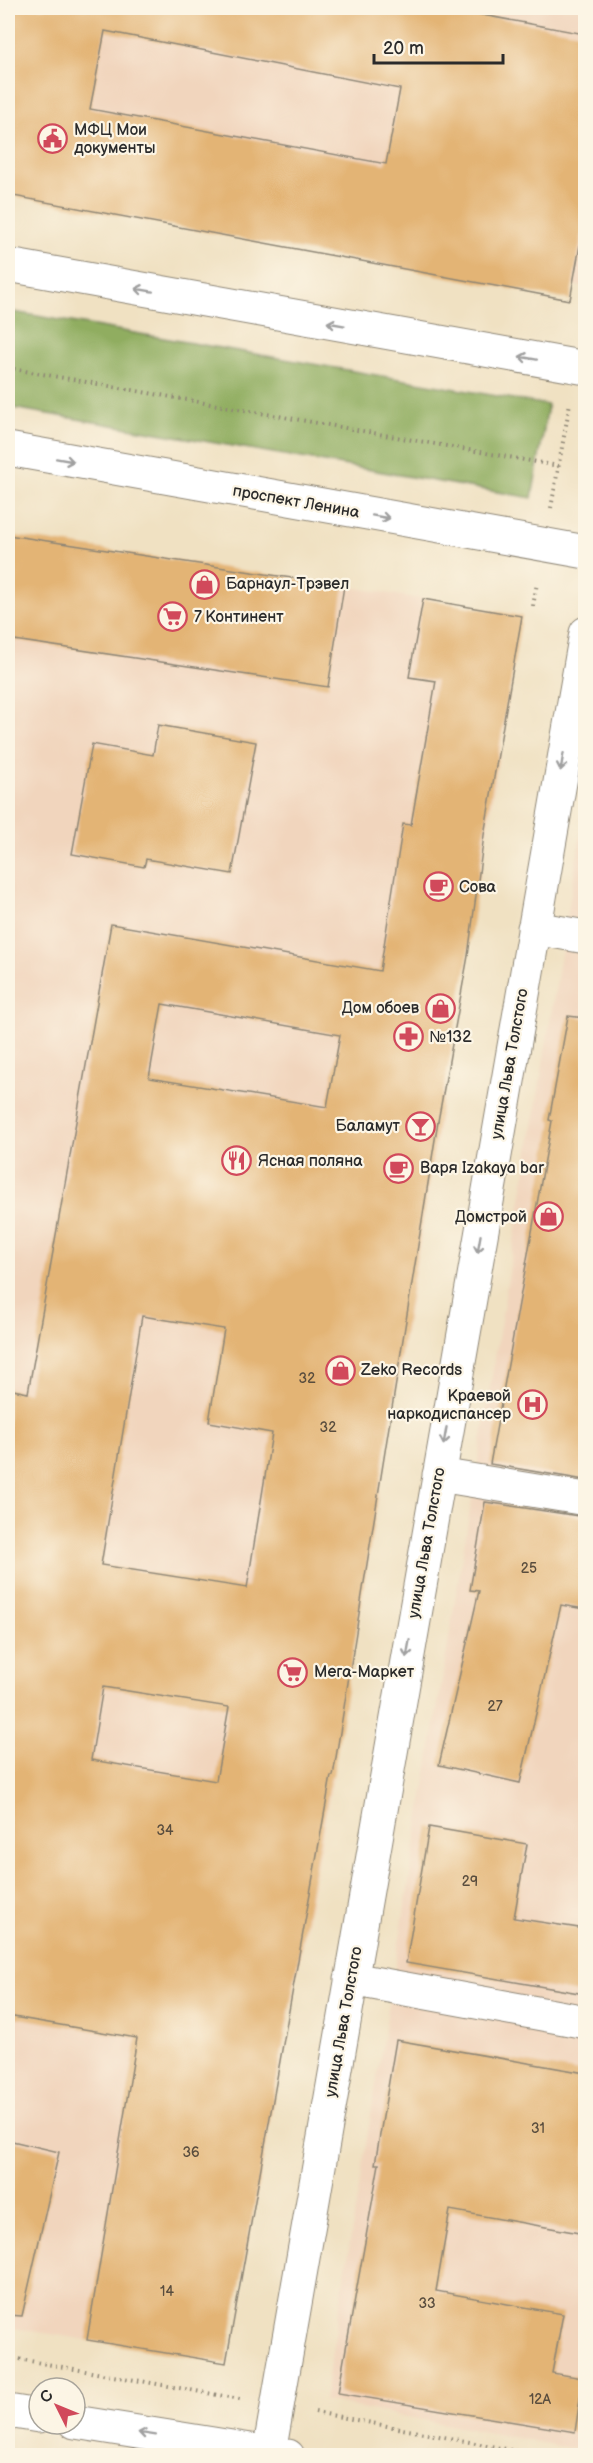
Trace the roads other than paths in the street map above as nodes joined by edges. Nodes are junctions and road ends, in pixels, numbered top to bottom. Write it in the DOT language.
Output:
graph roads {
  1 [pos="8,265"];
  2 [pos="585,368"];
  3 [pos="8,449"];
  4 [pos="585,552"];
  5 [pos="585,633"];
  6 [pos="581,685"];
  7 [pos="534,928"];
  8 [pos="585,937"];
  9 [pos="439,1475"];
  10 [pos="585,1499"];
  11 [pos="351,1979"];
  12 [pos="585,2022"];
  13 [pos="8,2411"];
  14 [pos="27,2414"];
  15 [pos="87,2424"];
  16 [pos="278,2454"];
  2 -- 1 [label="street, one-way"];
  3 -- 4 [label="street, проспект Ленина, one-way"];
  5 -- 6 [label="street, улица Льва Толстого"];
  6 -- 7 [label="street, улица Льва Толстого, one-way"];
  7 -- 8 [label="street"];
  7 -- 9 [label="street, улица Льва Толстого, one-way"];
  9 -- 10 [label="street"];
  9 -- 11 [label="street, улица Льва Толстого, one-way"];
  11 -- 12 [label="street"];
  11 -- 16 [label="street, улица Льва Толстого"];
  13 -- 14 [label="street"];
  16 -- 15 [label="street, one-way"];
}
